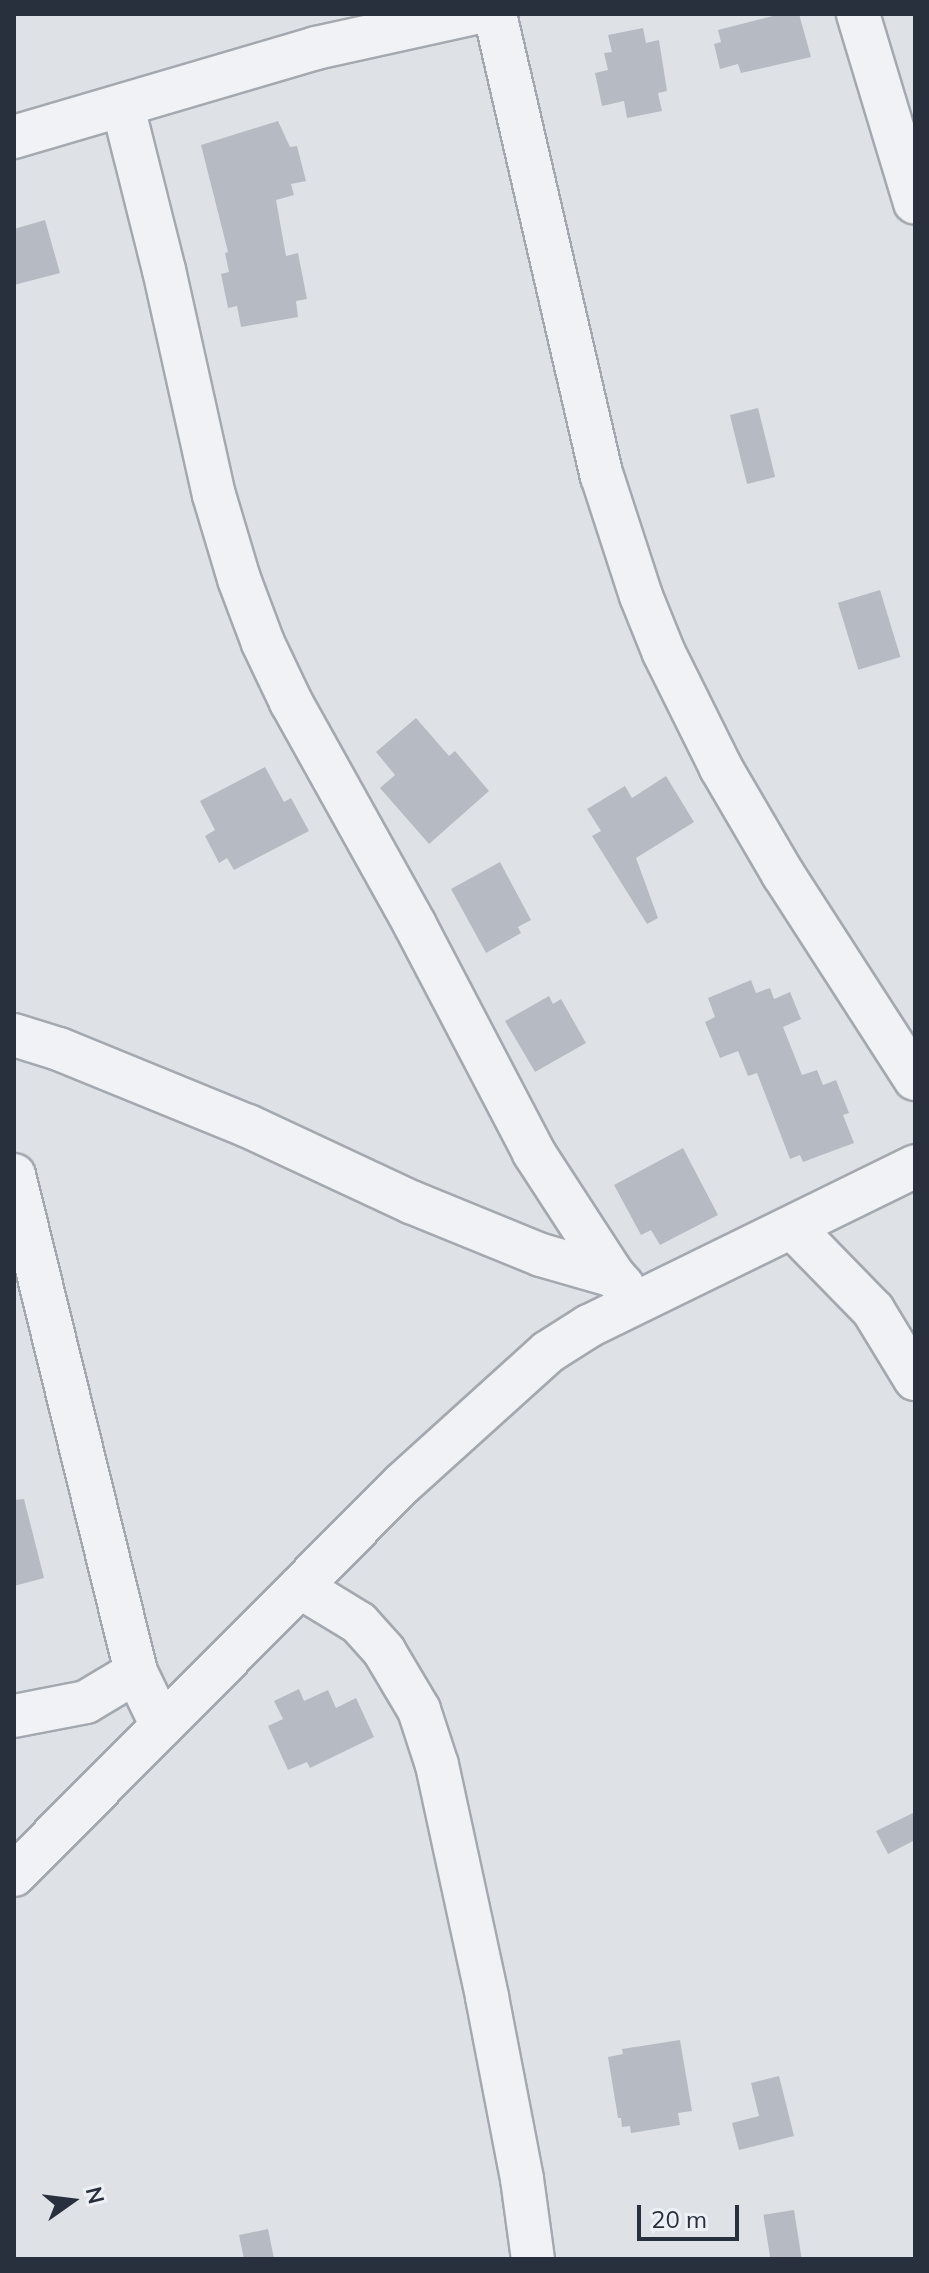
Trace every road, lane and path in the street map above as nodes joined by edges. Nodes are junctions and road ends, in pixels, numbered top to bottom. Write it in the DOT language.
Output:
graph roads {
  1 [pos="471,14"];
  2 [pos="495,14"];
  3 [pos="858,14"];
  4 [pos="310,31"];
  5 [pos="123,107"];
  6 [pos="14,137"];
  7 [pos="915,203"];
  8 [pos="14,1035"];
  9 [pos="915,1079"];
  10 [pos="915,1166"];
  11 [pos="14,1175"];
  12 [pos="793,1228"];
  13 [pos="625,1289"];
  14 [pos="915,1379"];
  15 [pos="300,1587"];
  16 [pos="136,1672"];
  17 [pos="14,1716"];
  18 [pos="162,1726"];
  19 [pos="14,1875"];
  20 [pos="533,2259"];
  1 -- 4 [label="street"];
  2 -- 9 [label="street"];
  3 -- 7 [label="street"];
  4 -- 5 [label="street"];
  5 -- 6 [label="street"];
  5 -- 13 [label="street"];
  8 -- 13 [label="street"];
  10 -- 12 [label="street"];
  11 -- 16 [label="street"];
  12 -- 13 [label="street"];
  12 -- 14 [label="street"];
  13 -- 15 [label="street"];
  15 -- 18 [label="street"];
  15 -- 20 [label="street"];
  16 -- 17 [label="street"];
  16 -- 18 [label="street"];
  18 -- 19 [label="street"];
}
